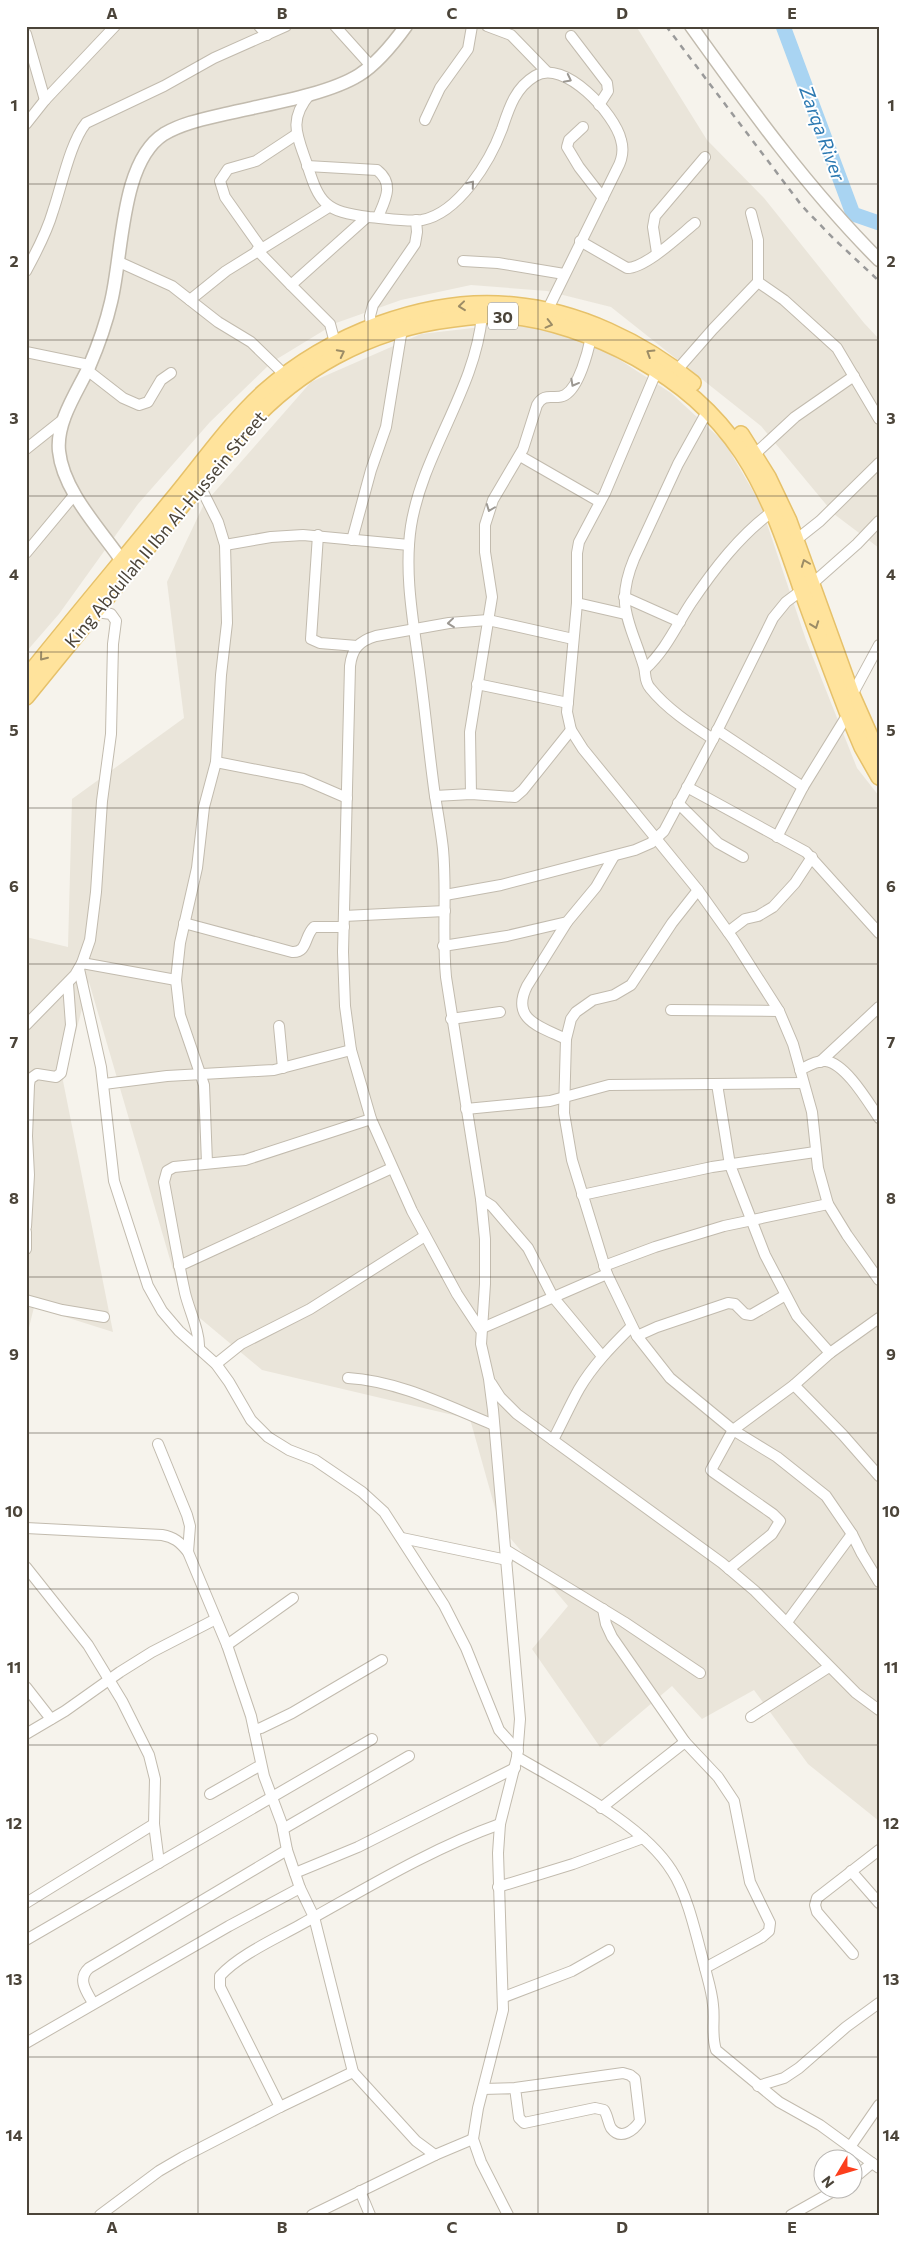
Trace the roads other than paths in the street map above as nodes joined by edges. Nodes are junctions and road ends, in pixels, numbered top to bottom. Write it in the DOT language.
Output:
graph roads {
  1 [pos="115,26"];
  2 [pos="259,26"];
  3 [pos="286,26"];
  4 [pos="335,26"];
  5 [pos="406,26"];
  6 [pos="472,26"];
  7 [pos="487,26"];
  8 [pos="691,26"];
  9 [pos="26,34"];
  10 [pos="267,35"];
  11 [pos="571,36"];
  12 [pos="371,66"];
  13 [pos="547,72"];
  14 [pos="311,93"];
  15 [pos="45,100"];
  16 [pos="599,104"];
  17 [pos="425,120"];
  18 [pos="26,124"];
  19 [pos="583,127"];
  20 [pos="297,134"];
  21 [pos="705,157"];
  22 [pos="308,166"];
  23 [pos="603,198"];
  24 [pos="329,207"];
  25 [pos="751,213"];
  26 [pos="367,216"];
  27 [pos="378,217"];
  28 [pos="416,220"];
  29 [pos="695,223"];
  30 [pos="580,241"];
  31 [pos="259,249"];
  32 [pos="657,253"];
  33 [pos="879,260"];
  34 [pos="463,261"];
  35 [pos="120,262"];
  36 [pos="26,271"];
  37 [pos="564,274"];
  38 [pos="758,282"];
  39 [pos="291,285"];
  40 [pos="190,300"];
  41 [pos="547,311"];
  42 [pos="529,313"];
  43 [pos="482,316"];
  44 [pos="371,327"];
  45 [pos="402,329"];
  46 [pos="591,337"];
  47 [pos="335,342"];
  48 [pos="26,352"];
  49 [pos="88,368"];
  50 [pos="657,370"];
  51 [pos="677,370"];
  52 [pos="172,373"];
  53 [pos="285,375"];
  54 [pos="854,376"];
  55 [pos="708,410"];
  56 [pos="65,418"];
  57 [pos="879,419"];
  58 [pos="26,448"];
  59 [pos="755,454"];
  60 [pos="520,456"];
  61 [pos="209,463"];
  62 [pos="879,463"];
  63 [pos="199,484"];
  64 [pos="74,494"];
  65 [pos="600,502"];
  66 [pos="773,511"];
  67 [pos="879,521"];
  68 [pos="318,535"];
  69 [pos="352,540"];
  70 [pos="796,540"];
  71 [pos="225,545"];
  72 [pos="409,545"];
  73 [pos="26,552"];
  74 [pos="122,561"];
  75 [pos="807,587"];
  76 [pos="624,597"];
  77 [pos="577,603"];
  78 [pos="96,612"];
  79 [pos="625,614"];
  80 [pos="488,620"];
  81 [pos="680,622"];
  82 [pos="414,629"];
  83 [pos="573,639"];
  84 [pos="879,645"];
  85 [pos="357,646"];
  86 [pos="645,669"];
  87 [pos="26,678"];
  88 [pos="477,684"];
  89 [pos="852,695"];
  90 [pos="26,696"];
  91 [pos="568,703"];
  92 [pos="848,714"];
  93 [pos="571,730"];
  94 [pos="715,734"];
  95 [pos="879,756"];
  96 [pos="216,762"];
  97 [pos="879,778"];
  98 [pos="687,787"];
  99 [pos="803,787"];
  100 [pos="471,794"];
  101 [pos="435,796"];
  102 [pos="347,798"];
  103 [pos="678,804"];
  104 [pos="777,837"];
  105 [pos="656,839"];
  106 [pos="614,856"];
  107 [pos="742,857"];
  108 [pos="812,858"];
  109 [pos="698,890"];
  110 [pos="445,894"];
  111 [pos="444,910"];
  112 [pos="344,916"];
  113 [pos="567,922"];
  114 [pos="184,923"];
  115 [pos="344,927"];
  116 [pos="728,932"];
  117 [pos="879,933"];
  118 [pos="443,946"];
  119 [pos="81,966"];
  120 [pos="176,980"];
  121 [pos="68,984"];
  122 [pos="879,1007"];
  123 [pos="671,1010"];
  124 [pos="779,1011"];
  125 [pos="500,1012"];
  126 [pos="451,1018"];
  127 [pos="26,1025"];
  128 [pos="279,1026"];
  129 [pos="566,1039"];
  130 [pos="351,1050"];
  131 [pos="820,1062"];
  132 [pos="283,1068"];
  133 [pos="800,1070"];
  134 [pos="201,1073"];
  135 [pos="803,1083"];
  136 [pos="104,1084"];
  137 [pos="718,1084"];
  138 [pos="564,1098"];
  139 [pos="466,1109"];
  140 [pos="371,1118"];
  141 [pos="879,1118"];
  142 [pos="815,1152"];
  143 [pos="27,1159"];
  144 [pos="207,1164"];
  145 [pos="730,1165"];
  146 [pos="392,1168"];
  147 [pos="582,1195"];
  148 [pos="481,1199"];
  149 [pos="828,1204"];
  150 [pos="752,1220"];
  151 [pos="26,1227"];
  152 [pos="26,1232"];
  153 [pos="425,1236"];
  154 [pos="26,1249"];
  155 [pos="179,1266"];
  156 [pos="605,1270"];
  157 [pos="879,1280"];
  158 [pos="784,1296"];
  159 [pos="553,1297"];
  160 [pos="26,1300"];
  161 [pos="104,1317"];
  162 [pos="879,1318"];
  163 [pos="631,1326"];
  164 [pos="480,1329"];
  165 [pos="637,1336"];
  166 [pos="199,1348"];
  167 [pos="830,1353"];
  168 [pos="602,1356"];
  169 [pos="216,1364"];
  170 [pos="348,1378"];
  171 [pos="489,1379"];
  172 [pos="794,1385"];
  173 [pos="494,1425"];
  174 [pos="733,1430"];
  175 [pos="553,1440"];
  176 [pos="158,1444"];
  177 [pos="877,1472"];
  178 [pos="26,1528"];
  179 [pos="852,1534"];
  180 [pos="402,1538"];
  181 [pos="188,1552"];
  182 [pos="506,1555"];
  183 [pos="26,1567"];
  184 [pos="729,1569"];
  185 [pos="879,1582"];
  186 [pos="293,1598"];
  187 [pos="603,1609"];
  188 [pos="216,1620"];
  189 [pos="787,1622"];
  190 [pos="227,1646"];
  191 [pos="382,1660"];
  192 [pos="829,1667"];
  193 [pos="700,1673"];
  194 [pos="110,1680"];
  195 [pos="26,1687"];
  196 [pos="879,1710"];
  197 [pos="750,1717"];
  198 [pos="51,1719"];
  199 [pos="254,1730"];
  200 [pos="26,1734"];
  201 [pos="372,1739"];
  202 [pos="685,1742"];
  203 [pos="518,1754"];
  204 [pos="409,1756"];
  205 [pos="261,1765"];
  206 [pos="514,1768"];
  207 [pos="210,1794"];
  208 [pos="272,1798"];
  209 [pos="601,1808"];
  210 [pos="154,1824"];
  211 [pos="500,1824"];
  212 [pos="283,1829"];
  213 [pos="643,1838"];
  214 [pos="287,1850"];
  215 [pos="879,1850"];
  216 [pos="160,1863"];
  217 [pos="851,1871"];
  218 [pos="295,1873"];
  219 [pos="498,1887"];
  220 [pos="300,1888"];
  221 [pos="26,1903"];
  222 [pos="879,1903"];
  223 [pos="314,1917"];
  224 [pos="26,1940"];
  225 [pos="609,1950"];
  226 [pos="853,1954"];
  227 [pos="705,1968"];
  228 [pos="504,1997"];
  229 [pos="93,2003"];
  230 [pos="879,2003"];
  231 [pos="26,2043"];
  232 [pos="353,2072"];
  233 [pos="758,2086"];
  234 [pos="515,2088"];
  235 [pos="483,2089"];
  236 [pos="879,2106"];
  237 [pos="280,2107"];
  238 [pos="473,2139"];
  239 [pos="850,2147"];
  240 [pos="435,2155"];
  241 [pos="875,2165"];
  242 [pos="862,2173"];
  243 [pos="360,2191"];
  244 [pos="821,2198"];
  245 [pos="100,2215"];
  246 [pos="312,2215"];
  247 [pos="370,2215"];
  248 [pos="508,2215"];
  249 [pos="791,2215"];
  1 -- 15 [label="street"];
  2 -- 10 [label="street"];
  3 -- 10 [label="street"];
  4 -- 12 [label="street"];
  5 -- 12 [label="street"];
  6 -- 17 [label="street"];
  7 -- 13 [label="street"];
  8 -- 33 [label="street"];
  9 -- 15 [label="street"];
  10 -- 36 [label="street"];
  11 -- 16 [label="street"];
  12 -- 14 [label="street"];
  13 -- 16 [label="street, one-way"];
  28 -- 13 [label="street, one-way"];
  14 -- 20 [label="street"];
  14 -- 35 [label="street"];
  15 -- 18 [label="street"];
  16 -- 23 [label="street"];
  19 -- 23 [label="street"];
  20 -- 22 [label="street"];
  20 -- 31 [label="street"];
  21 -- 32 [label="street"];
  22 -- 24 [label="street"];
  22 -- 27 [label="street"];
  23 -- 30 [label="street"];
  24 -- 26 [label="street"];
  24 -- 31 [label="street"];
  25 -- 38 [label="street"];
  26 -- 27 [label="street"];
  26 -- 39 [label="street"];
  27 -- 28 [label="street"];
  28 -- 44 [label="street"];
  29 -- 32 [label="street"];
  30 -- 32 [label="street"];
  30 -- 37 [label="street"];
  31 -- 39 [label="street"];
  31 -- 40 [label="street"];
  34 -- 37 [label="street"];
  35 -- 40 [label="street"];
  35 -- 49 [label="street"];
  37 -- 41 [label="street"];
  38 -- 51 [label="street"];
  38 -- 54 [label="street"];
  39 -- 47 [label="street"];
  40 -- 53 [label="street"];
  41 -- 42 [label="main road, King Abdullah II Ibn Al-Hussein Street / 30"];
  51 -- 41 [label="main road, King Abdullah II Ibn Al-Hussein Street / 30, one-way"];
  42 -- 43 [label="main road, King Abdullah II Ibn Al-Hussein Street / 30"];
  42 -- 44 [label="main road, King Abdullah II Ibn Al-Hussein Street / 30, one-way"];
  42 -- 46 [label="main road, King Abdullah II Ibn Al-Hussein Street / 30, one-way"];
  43 -- 45 [label="main road, King Abdullah II Ibn Al-Hussein Street / 30"];
  43 -- 72 [label="street"];
  44 -- 47 [label="main road, King Abdullah II Ibn Al-Hussein Street / 30"];
  61 -- 45 [label="main road, King Abdullah II Ibn Al-Hussein Street / 30, one-way"];
  45 -- 69 [label="street"];
  46 -- 50 [label="main road, King Abdullah II Ibn Al-Hussein Street / 30"];
  46 -- 60 [label="street, one-way"];
  47 -- 53 [label="main road, King Abdullah II Ibn Al-Hussein Street / 30"];
  48 -- 49 [label="street"];
  49 -- 52 [label="street"];
  49 -- 56 [label="street"];
  50 -- 55 [label="main road, King Abdullah II Ibn Al-Hussein Street / 30"];
  50 -- 65 [label="street"];
  51 -- 59 [label="main road, King Abdullah II Ibn Al-Hussein Street / 30"];
  53 -- 61 [label="main road, King Abdullah II Ibn Al-Hussein Street / 30"];
  54 -- 57 [label="street"];
  54 -- 59 [label="street"];
  55 -- 66 [label="main road, King Abdullah II Ibn Al-Hussein Street / 30"];
  55 -- 76 [label="street"];
  56 -- 58 [label="street"];
  56 -- 64 [label="street"];
  59 -- 70 [label="main road, King Abdullah II Ibn Al-Hussein Street / 30"];
  60 -- 65 [label="street"];
  60 -- 80 [label="street, one-way"];
  61 -- 63 [label="main road, King Abdullah II Ibn Al-Hussein Street / 30"];
  61 -- 74 [label="main road, King Abdullah II Ibn Al-Hussein Street / 30"];
  62 -- 70 [label="street"];
  63 -- 71 [label="street"];
  63 -- 78 [label="main road, King Abdullah II Ibn Al-Hussein Street / 30"];
  64 -- 73 [label="street"];
  64 -- 74 [label="street"];
  65 -- 77 [label="street"];
  66 -- 75 [label="main road, King Abdullah II Ibn Al-Hussein Street / 30"];
  66 -- 81 [label="street"];
  67 -- 75 [label="street"];
  68 -- 69 [label="street"];
  68 -- 71 [label="street"];
  68 -- 85 [label="street"];
  69 -- 72 [label="street"];
  75 -- 70 [label="main road, King Abdullah II Ibn Al-Hussein Street / 30, one-way"];
  71 -- 96 [label="street"];
  72 -- 82 [label="street"];
  74 -- 87 [label="main road, King Abdullah II Ibn Al-Hussein Street / 30, one-way"];
  75 -- 89 [label="main road, King Abdullah II Ibn Al-Hussein Street / 30"];
  75 -- 92 [label="main road, King Abdullah II Ibn Al-Hussein Street / 30, one-way"];
  75 -- 94 [label="street"];
  76 -- 79 [label="street"];
  76 -- 81 [label="street"];
  77 -- 79 [label="street"];
  77 -- 83 [label="street"];
  78 -- 90 [label="main road, King Abdullah II Ibn Al-Hussein Street / 30"];
  78 -- 119 [label="street"];
  79 -- 86 [label="street"];
  80 -- 82 [label="street, one-way"];
  80 -- 83 [label="street"];
  80 -- 88 [label="street"];
  81 -- 86 [label="street"];
  82 -- 85 [label="street"];
  82 -- 101 [label="street"];
  83 -- 91 [label="street"];
  84 -- 89 [label="street"];
  85 -- 102 [label="street"];
  86 -- 94 [label="street"];
  88 -- 91 [label="street"];
  88 -- 100 [label="street"];
  89 -- 95 [label="main road, King Abdullah II Ibn Al-Hussein Street / 30"];
  91 -- 93 [label="street"];
  92 -- 97 [label="main road, King Abdullah II Ibn Al-Hussein Street / 30"];
  92 -- 99 [label="street"];
  93 -- 100 [label="street"];
  93 -- 105 [label="street"];
  94 -- 98 [label="street"];
  94 -- 99 [label="street"];
  96 -- 102 [label="street"];
  96 -- 114 [label="street"];
  98 -- 103 [label="street"];
  98 -- 104 [label="street"];
  99 -- 104 [label="street"];
  100 -- 101 [label="street"];
  101 -- 110 [label="street"];
  102 -- 112 [label="street"];
  103 -- 105 [label="street"];
  103 -- 107 [label="street"];
  104 -- 108 [label="street"];
  105 -- 106 [label="street"];
  105 -- 109 [label="street"];
  106 -- 110 [label="street"];
  106 -- 113 [label="street"];
  108 -- 116 [label="street"];
  108 -- 117 [label="street"];
  109 -- 116 [label="street"];
  109 -- 129 [label="street"];
  110 -- 111 [label="street"];
  111 -- 112 [label="street"];
  111 -- 118 [label="street"];
  112 -- 115 [label="street"];
  113 -- 118 [label="street"];
  113 -- 129 [label="street"];
  114 -- 115 [label="street"];
  114 -- 120 [label="street"];
  115 -- 130 [label="street"];
  116 -- 124 [label="street"];
  118 -- 126 [label="street"];
  119 -- 120 [label="street"];
  119 -- 121 [label="street"];
  119 -- 136 [label="street"];
  120 -- 134 [label="street"];
  121 -- 127 [label="street"];
  121 -- 143 [label="street"];
  122 -- 131 [label="street"];
  123 -- 124 [label="street"];
  124 -- 133 [label="street"];
  125 -- 126 [label="street"];
  126 -- 139 [label="street"];
  128 -- 132 [label="street"];
  129 -- 138 [label="street"];
  130 -- 132 [label="street"];
  130 -- 140 [label="street"];
  131 -- 133 [label="street"];
  131 -- 141 [label="street"];
  132 -- 134 [label="street"];
  133 -- 135 [label="street"];
  134 -- 136 [label="street"];
  134 -- 144 [label="street"];
  135 -- 137 [label="street"];
  135 -- 142 [label="street"];
  136 -- 166 [label="street"];
  137 -- 138 [label="street"];
  137 -- 145 [label="street"];
  138 -- 139 [label="street"];
  138 -- 147 [label="street"];
  139 -- 148 [label="street"];
  140 -- 144 [label="street"];
  140 -- 146 [label="street"];
  142 -- 145 [label="street"];
  142 -- 149 [label="street"];
  143 -- 151 [label="street"];
  144 -- 155 [label="street"];
  145 -- 147 [label="street"];
  145 -- 150 [label="street"];
  146 -- 153 [label="street"];
  146 -- 155 [label="street"];
  147 -- 156 [label="street"];
  148 -- 159 [label="street"];
  148 -- 164 [label="street"];
  149 -- 150 [label="street"];
  149 -- 157 [label="street"];
  150 -- 156 [label="street"];
  150 -- 158 [label="street"];
  152 -- 154 [label="street"];
  153 -- 164 [label="street"];
  153 -- 169 [label="street"];
  155 -- 166 [label="street"];
  156 -- 159 [label="street"];
  156 -- 163 [label="street"];
  158 -- 165 [label="street"];
  158 -- 167 [label="street"];
  159 -- 164 [label="street"];
  159 -- 168 [label="street"];
  160 -- 161 [label="street"];
  162 -- 167 [label="street"];
  163 -- 165 [label="street"];
  163 -- 168 [label="street"];
  164 -- 171 [label="street"];
  165 -- 174 [label="street"];
  166 -- 169 [label="street"];
  167 -- 172 [label="street"];
  168 -- 175 [label="street"];
  169 -- 180 [label="street"];
  170 -- 173 [label="street"];
  171 -- 173 [label="street"];
  171 -- 175 [label="street"];
  172 -- 174 [label="street"];
  172 -- 177 [label="street"];
  173 -- 182 [label="street"];
  174 -- 179 [label="street"];
  174 -- 184 [label="street"];
  175 -- 184 [label="street"];
  176 -- 181 [label="street"];
  178 -- 181 [label="street"];
  179 -- 185 [label="street"];
  179 -- 189 [label="street"];
  180 -- 182 [label="street"];
  180 -- 203 [label="street"];
  181 -- 188 [label="street"];
  182 -- 187 [label="street"];
  182 -- 203 [label="street"];
  183 -- 194 [label="street"];
  184 -- 189 [label="street"];
  186 -- 190 [label="street"];
  187 -- 193 [label="street"];
  187 -- 202 [label="street"];
  188 -- 190 [label="street"];
  188 -- 194 [label="street"];
  189 -- 192 [label="street"];
  190 -- 199 [label="street"];
  191 -- 199 [label="street"];
  192 -- 196 [label="street"];
  192 -- 197 [label="street"];
  194 -- 198 [label="street"];
  194 -- 210 [label="street"];
  195 -- 198 [label="street"];
  198 -- 200 [label="street"];
  199 -- 205 [label="street"];
  201 -- 208 [label="street"];
  202 -- 209 [label="street"];
  202 -- 227 [label="street"];
  203 -- 206 [label="street"];
  203 -- 209 [label="street"];
  204 -- 212 [label="street"];
  205 -- 207 [label="street"];
  205 -- 208 [label="street"];
  206 -- 211 [label="street"];
  206 -- 218 [label="street"];
  208 -- 212 [label="street"];
  208 -- 216 [label="street"];
  209 -- 213 [label="street"];
  210 -- 216 [label="street"];
  210 -- 221 [label="street"];
  211 -- 219 [label="street"];
  211 -- 223 [label="street"];
  212 -- 214 [label="street"];
  213 -- 219 [label="street"];
  213 -- 227 [label="street"];
  214 -- 218 [label="street"];
  214 -- 229 [label="street"];
  215 -- 217 [label="street"];
  216 -- 224 [label="street"];
  217 -- 222 [label="street"];
  217 -- 226 [label="street"];
  218 -- 220 [label="street"];
  219 -- 228 [label="street"];
  220 -- 223 [label="street"];
  220 -- 229 [label="street"];
  223 -- 232 [label="street"];
  223 -- 237 [label="street"];
  225 -- 228 [label="street"];
  227 -- 233 [label="street"];
  228 -- 235 [label="street"];
  229 -- 231 [label="street"];
  230 -- 233 [label="street"];
  232 -- 237 [label="street"];
  232 -- 240 [label="street"];
  233 -- 239 [label="street"];
  234 -- 234 [label="street"];
  234 -- 235 [label="street"];
  235 -- 238 [label="street"];
  236 -- 239 [label="street"];
  237 -- 245 [label="street"];
  238 -- 240 [label="street"];
  238 -- 248 [label="street"];
  239 -- 241 [label="street"];
  240 -- 243 [label="street"];
  241 -- 242 [label="street"];
  243 -- 246 [label="street"];
  243 -- 247 [label="street"];
  244 -- 249 [label="street"];
}
